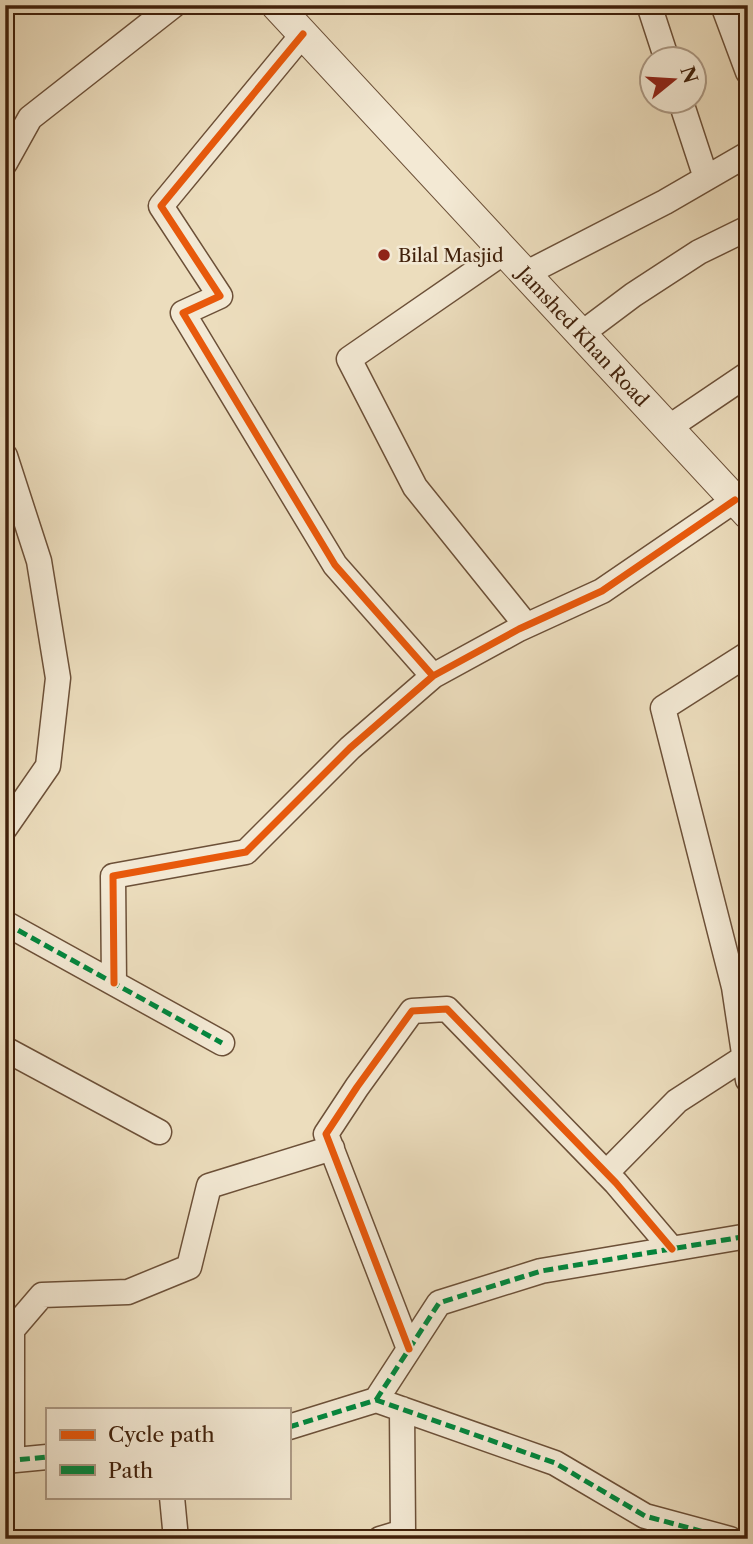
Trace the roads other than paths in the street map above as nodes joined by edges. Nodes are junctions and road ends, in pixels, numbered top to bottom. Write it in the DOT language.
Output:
graph roads {
  1 [pos="174,5"];
  2 [pos="276,5"];
  3 [pos="723,5"];
  4 [pos="650,11"];
  5 [pos="303,34"];
  6 [pos="662,46"];
  7 [pos="748,72"];
  8 [pos="686,116"];
  9 [pos="748,154"];
  10 [pos="5,163"];
  11 [pos="706,178"];
  12 [pos="748,228"];
  13 [pos="504,252"];
  14 [pos="525,274"];
  15 [pos="581,334"];
  16 [pos="748,374"];
  17 [pos="667,428"];
  18 [pos="5,456"];
  19 [pos="742,507"];
  20 [pos="526,625"];
  21 [pos="748,654"];
  22 [pos="433,676"];
  23 [pos="5,828"];
  24 [pos="5,923"];
  25 [pos="114,983"];
  26 [pos="742,992"];
  27 [pos="222,1043"];
  28 [pos="5,1049"];
  29 [pos="746,1068"];
  30 [pos="159,1132"];
  31 [pos="332,1149"];
  32 [pos="606,1173"];
  33 [pos="748,1236"];
  34 [pos="672,1249"];
  35 [pos="409,1349"];
  36 [pos="376,1400"];
  37 [pos="402,1409"];
  38 [pos="290,1427"];
  39 [pos="46,1457"];
  40 [pos="8,1461"];
  41 [pos="172,1498"];
  42 [pos="176,1539"];
  43 [pos="380,1539"];
  44 [pos="730,1539"];
  1 -- 10 [label="street"];
  2 -- 5 [label="street, Jamshed Khan Road"];
  3 -- 7 [label="street"];
  4 -- 6 [label="street"];
  5 -- 13 [label="street, Jamshed Khan Road"];
  5 -- 22 [label="street"];
  8 -- 11 [label="street"];
  9 -- 11 [label="street"];
  11 -- 14 [label="street"];
  12 -- 15 [label="street"];
  13 -- 14 [label="street, Jamshed Khan Road"];
  13 -- 20 [label="street"];
  14 -- 15 [label="street, Jamshed Khan Road"];
  15 -- 17 [label="street, Jamshed Khan Road"];
  16 -- 17 [label="street"];
  17 -- 19 [label="street, Jamshed Khan Road"];
  18 -- 23 [label="street"];
  19 -- 20 [label="street"];
  20 -- 22 [label="street"];
  21 -- 26 [label="street"];
  22 -- 25 [label="street"];
  24 -- 25 [label="street"];
  25 -- 27 [label="street"];
  26 -- 29 [label="street"];
  28 -- 30 [label="street"];
  29 -- 32 [label="street"];
  31 -- 32 [label="street"];
  31 -- 35 [label="street"];
  31 -- 40 [label="street"];
  32 -- 34 [label="street"];
  33 -- 34 [label="street"];
  34 -- 35 [label="street"];
  35 -- 36 [label="street"];
  36 -- 37 [label="street"];
  36 -- 38 [label="street"];
  37 -- 43 [label="street"];
  37 -- 44 [label="street"];
  39 -- 40 [label="street"];
  41 -- 42 [label="street"];
}
